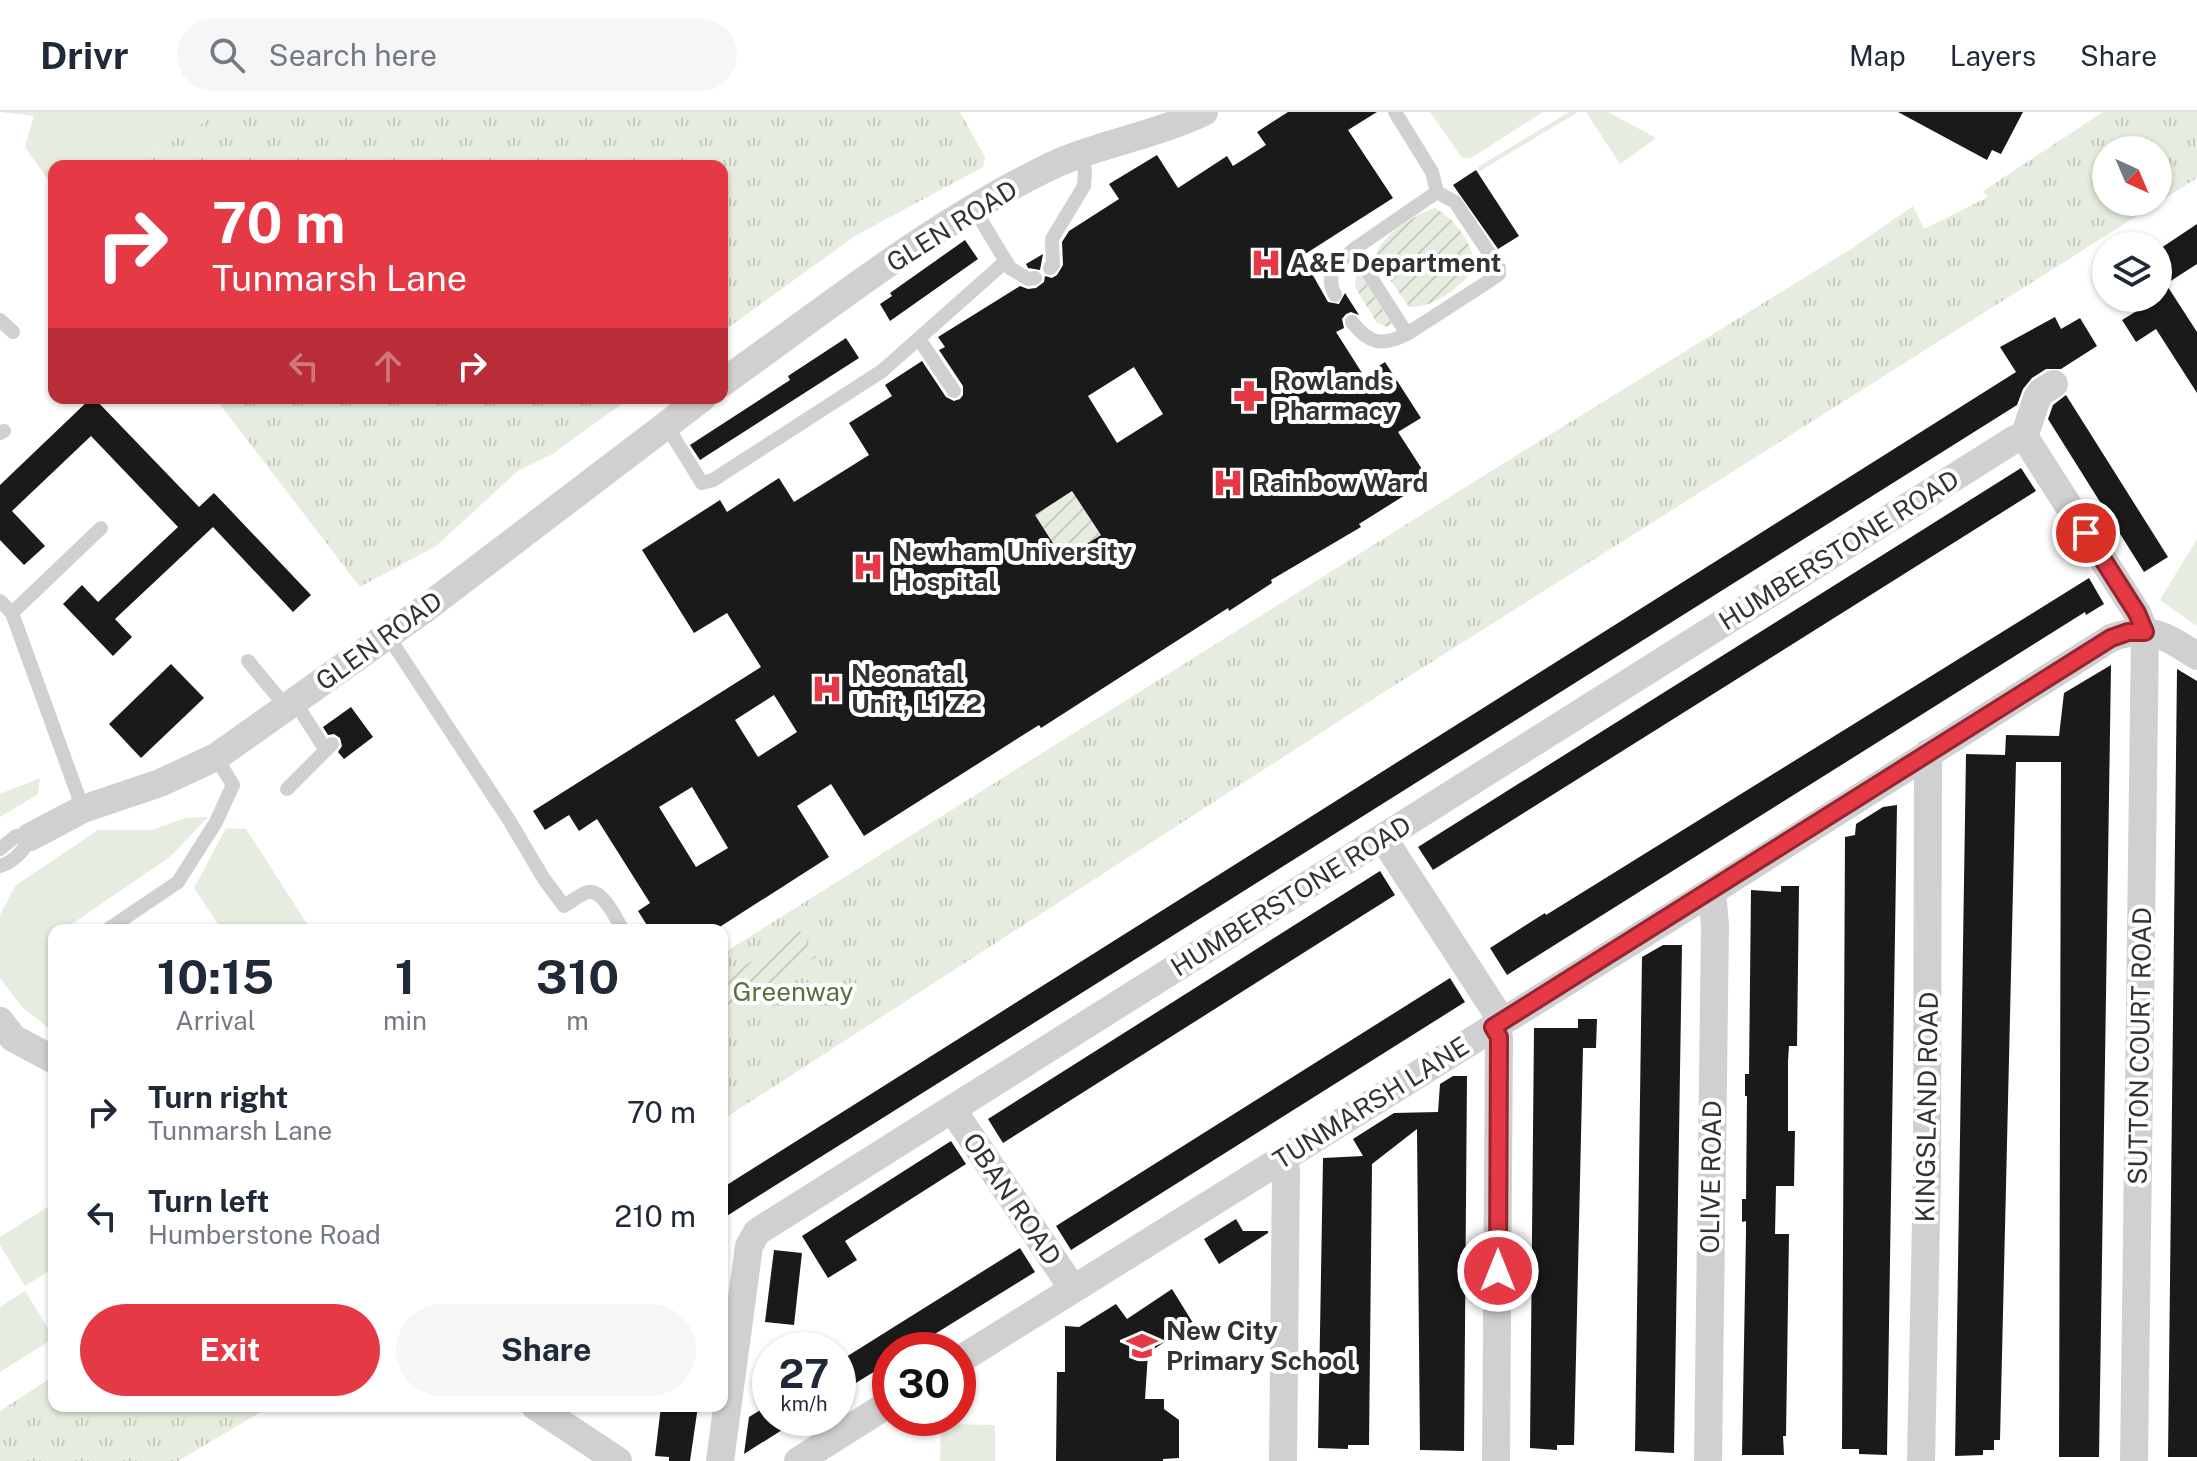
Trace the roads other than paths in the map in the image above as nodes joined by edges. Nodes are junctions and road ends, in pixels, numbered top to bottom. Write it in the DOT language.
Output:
graph roads {
  1 [pos="1204,112"];
  2 [pos="1395,112"];
  3 [pos="1082,154"];
  4 [pos="1437,192"];
  5 [pos="973,207"];
  6 [pos="1357,247"];
  7 [pos="1006,261"];
  8 [pos="1050,268"];
  9 [pos="1035,278"];
  10 [pos="1335,295"];
  11 [pos="0,320"];
  12 [pos="1352,322"];
  13 [pos="13,332"];
  14 [pos="1407,334"];
  15 [pos="919,339"];
  16 [pos="728,379"];
  17 [pos="2054,384"];
  18 [pos="954,391"];
  19 [pos="694,404"];
  20 [pos="666,425"];
  21 [pos="2023,440"];
  22 [pos="101,528"];
  23 [pos="0,601"];
  24 [pos="12,613"];
  25 [pos="2145,632"];
  26 [pos="388,636"];
  27 [pos="2197,656"];
  28 [pos="248,661"];
  29 [pos="291,705"];
  30 [pos="1928,753"];
  31 [pos="216,757"];
  32 [pos="287,789"];
  33 [pos="83,809"];
  34 [pos="30,837"];
  35 [pos="1383,838"];
  36 [pos="0,849"];
  37 [pos="0,866"];
  38 [pos="1709,893"];
  39 [pos="116,924"];
  40 [pos="619,924"];
  41 [pos="0,1021"];
  42 [pos="1498,1024"];
  43 [pos="48,1057"];
  44 [pos="952,1109"];
  45 [pos="1280,1160"];
  46 [pos="1073,1289"];
  47 [pos="976,1350"];
  48 [pos="728,1402"];
  49 [pos="544,1412"];
  50 [pos="727,1412"];
  51 [pos="872,1414"];
  52 [pos="618,1461"];
  53 [pos="720,1461"];
  54 [pos="798,1461"];
  55 [pos="1283,1461"];
  56 [pos="1496,1461"];
  57 [pos="1708,1461"];
  58 [pos="1921,1461"];
  59 [pos="2134,1461"];
  1 -- 3 [label="street, GLEN ROAD"];
  2 -- 4 [label="lane"];
  3 -- 5 [label="street, GLEN ROAD"];
  3 -- 8 [label="lane"];
  4 -- 6 [label="lane"];
  4 -- 14 [label="lane"];
  5 -- 7 [label="lane"];
  5 -- 16 [label="street, GLEN ROAD"];
  6 -- 10 [label="lane"];
  6 -- 14 [label="lane"];
  7 -- 9 [label="lane"];
  7 -- 15 [label="lane"];
  11 -- 13 [label="lane"];
  12 -- 14 [label="lane"];
  15 -- 18 [label="lane"];
  15 -- 20 [label="lane"];
  17 -- 21 [label="street"];
  19 -- 20 [label="street, GLEN ROAD"];
  20 -- 26 [label="street, GLEN ROAD"];
  21 -- 25 [label="street"];
  21 -- 35 [label="street, HUMBERSTONE ROAD"];
  22 -- 24 [label="lane"];
  23 -- 24 [label="lane"];
  24 -- 33 [label="lane"];
  25 -- 27 [label="street"];
  25 -- 30 [label="street, TUNMARSH LANE"];
  25 -- 59 [label="street, SUTTON COURT ROAD"];
  26 -- 29 [label="street, GLEN ROAD"];
  26 -- 40 [label="lane"];
  28 -- 29 [label="lane"];
  29 -- 31 [label="street, GLEN ROAD"];
  29 -- 32 [label="lane"];
  30 -- 38 [label="street, TUNMARSH LANE"];
  30 -- 58 [label="street, KINGSLAND ROAD"];
  31 -- 33 [label="street, GLEN ROAD"];
  31 -- 39 [label="lane"];
  33 -- 34 [label="street, GLEN ROAD"];
  34 -- 36 [label="lane, GLEN ROAD"];
  34 -- 37 [label="lane, GLEN ROAD"];
  35 -- 42 [label="street"];
  35 -- 44 [label="street, HUMBERSTONE ROAD"];
  38 -- 42 [label="street, TUNMARSH LANE"];
  38 -- 57 [label="street, OLIVE ROAD"];
  41 -- 43 [label="street"];
  42 -- 45 [label="street, TUNMARSH LANE"];
  42 -- 56 [label="street"];
  44 -- 46 [label="street, OBAN ROAD"];
  44 -- 48 [label="street, HUMBERSTONE ROAD"];
  45 -- 46 [label="street, TUNMARSH LANE"];
  45 -- 55 [label="street"];
  46 -- 47 [label="street, TUNMARSH LANE"];
  49 -- 52 [label="street"];
  50 -- 53 [label="street, HUMBERSTONE ROAD"];
  51 -- 54 [label="street"];
}
